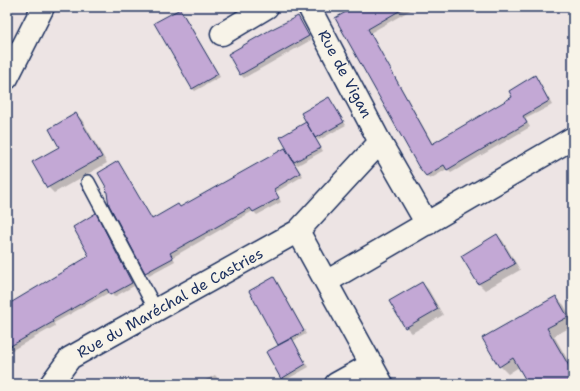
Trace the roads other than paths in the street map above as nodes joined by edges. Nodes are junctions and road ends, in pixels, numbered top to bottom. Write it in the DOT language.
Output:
graph roads {
  1 [pos="43,7"];
  2 [pos="267,7"];
  3 [pos="309,7"];
  4 [pos="222,34"];
  5 [pos="7,78"];
  6 [pos="573,138"];
  7 [pos="380,142"];
  8 [pos="88,182"];
  9 [pos="427,224"];
  10 [pos="298,231"];
  11 [pos="326,282"];
  12 [pos="156,310"];
  13 [pos="372,364"];
  14 [pos="51,384"];
  15 [pos="336,384"];
  16 [pos="382,384"];
  1 -- 5 [label="street"];
  2 -- 4 [label="street"];
  3 -- 7 [label="street, Rue de Vigan"];
  6 -- 9 [label="street"];
  7 -- 9 [label="street, Rue de Vigan"];
  7 -- 10 [label="street, Rue du Maréchal de Castries"];
  8 -- 12 [label="lane"];
  9 -- 11 [label="street"];
  10 -- 11 [label="street"];
  10 -- 12 [label="street, Rue du Maréchal de Castries"];
  11 -- 13 [label="street"];
  12 -- 14 [label="street, Rue du Maréchal de Castries"];
  13 -- 15 [label="street"];
  13 -- 16 [label="street"];
}
